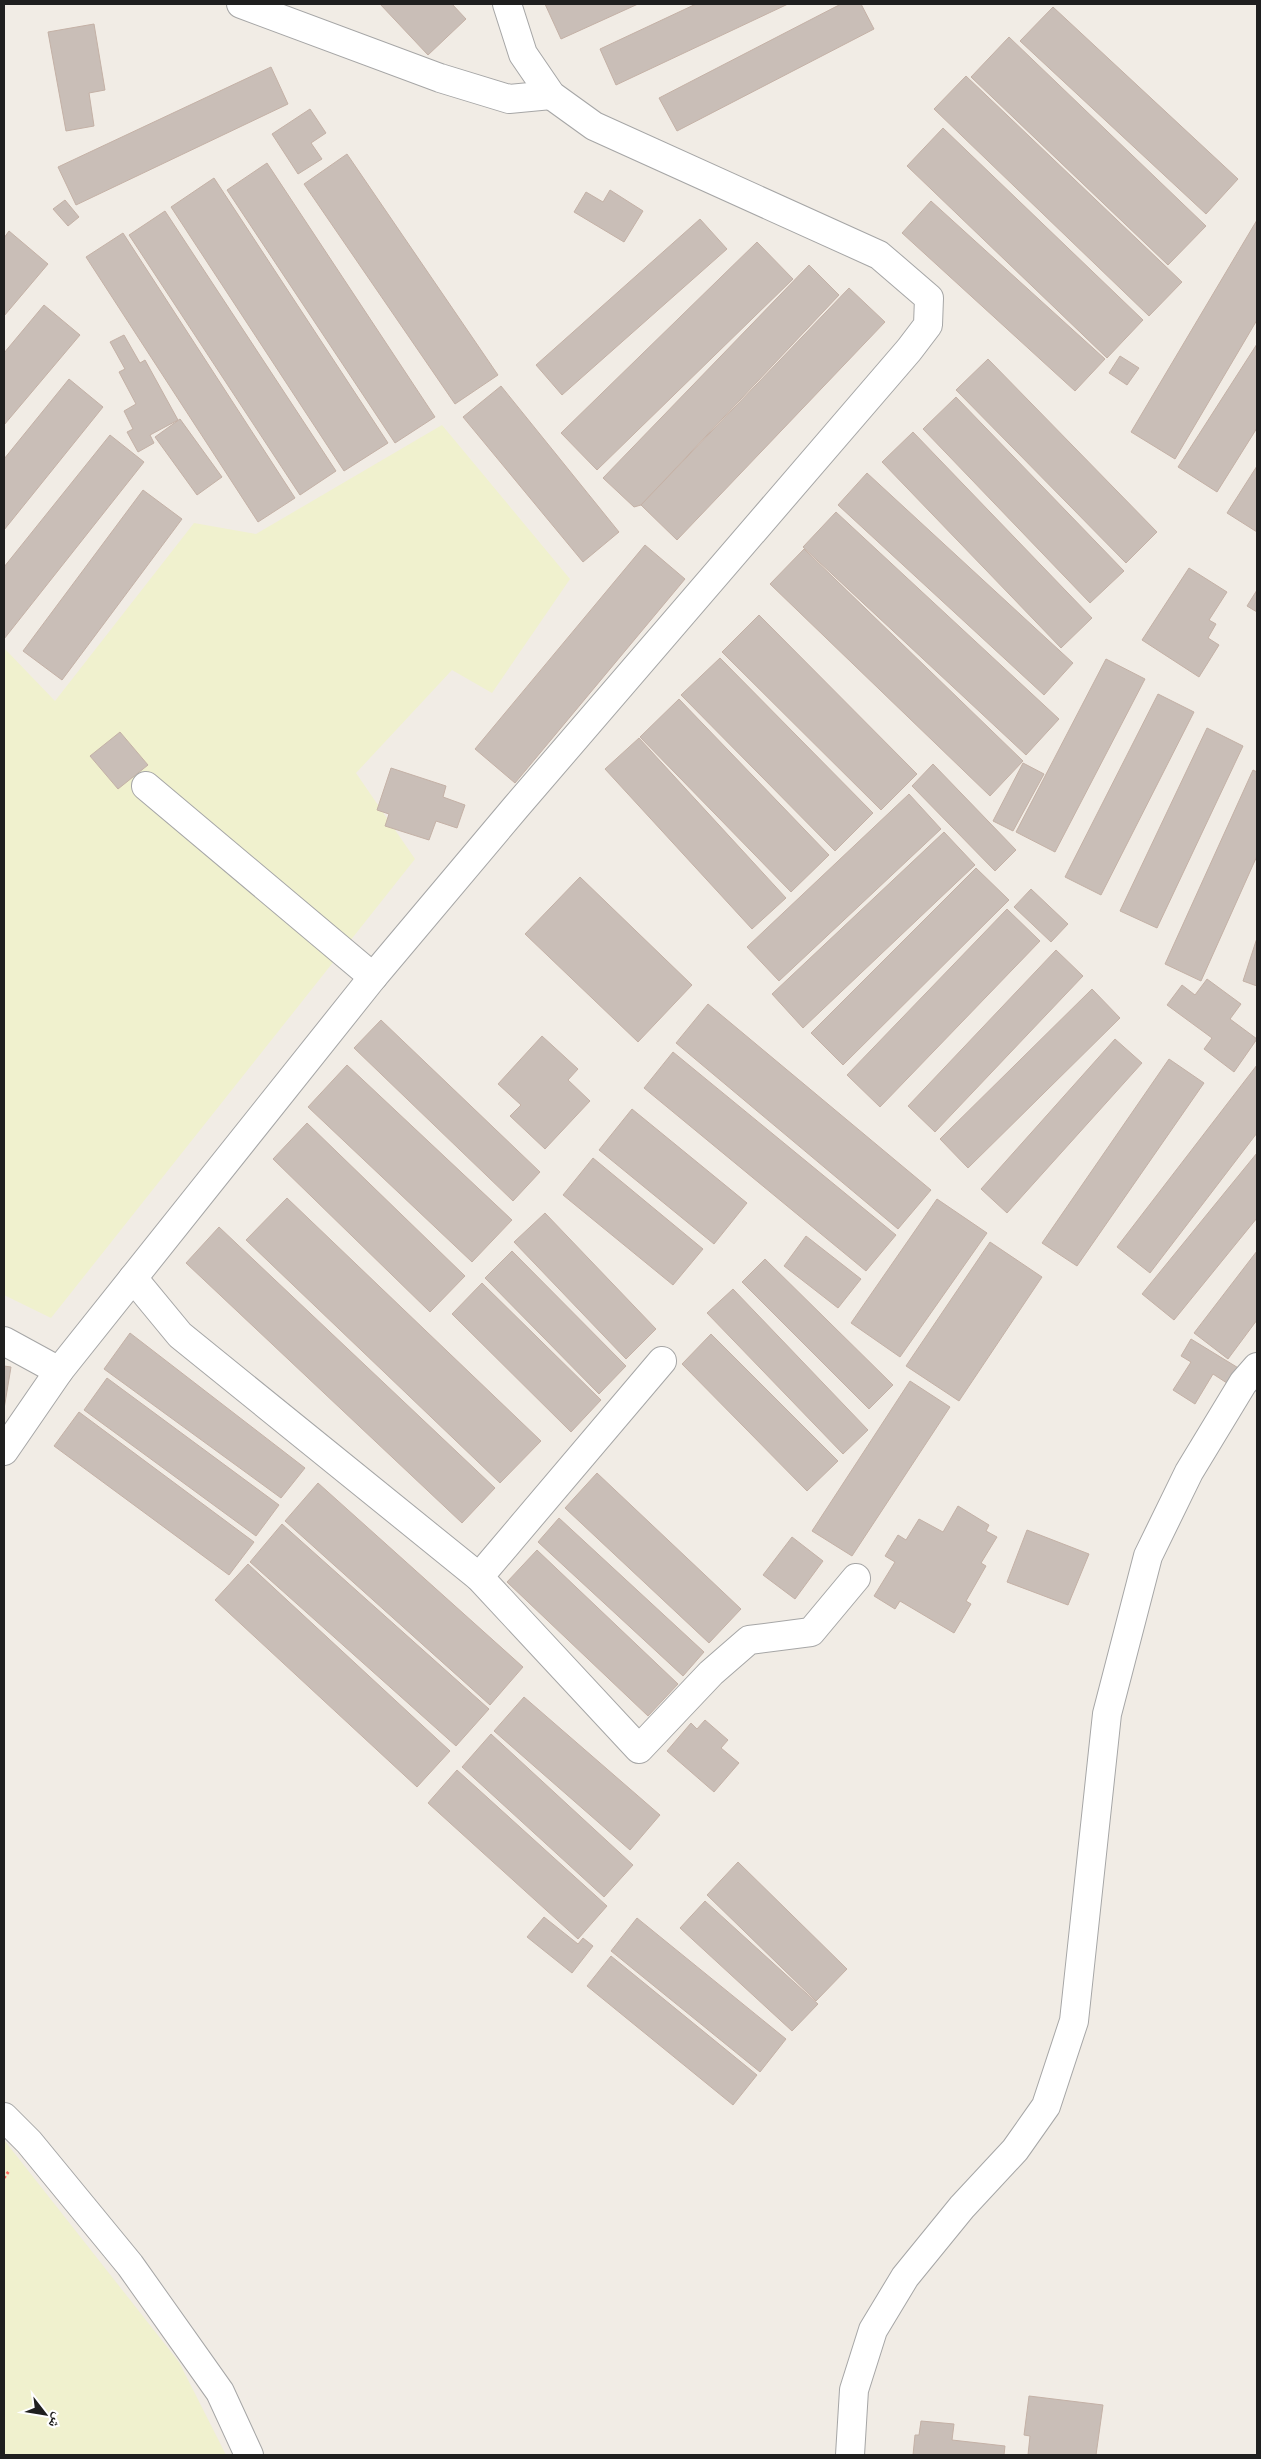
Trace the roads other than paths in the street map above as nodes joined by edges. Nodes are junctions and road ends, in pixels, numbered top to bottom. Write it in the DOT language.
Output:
graph roads {
  1 [pos="241,4"];
  2 [pos="508,4"];
  3 [pos="551,95"];
  4 [pos="146,786"];
  5 [pos="373,977"];
  6 [pos="134,1278"];
  7 [pos="4,1341"];
  8 [pos="662,1361"];
  9 [pos="1257,1366"];
  10 [pos="59,1371"];
  11 [pos="4,1451"];
  12 [pos="479,1577"];
  13 [pos="856,1578"];
  14 [pos="4,2117"];
  15 [pos="249,2455"];
  16 [pos="850,2455"];
  1 -- 3 [label="street"];
  2 -- 3 [label="street"];
  3 -- 5 [label="street"];
  4 -- 5 [label="street"];
  5 -- 6 [label="street"];
  6 -- 10 [label="street"];
  6 -- 12 [label="street"];
  7 -- 10 [label="street"];
  8 -- 12 [label="street"];
  9 -- 16 [label="street"];
  10 -- 11 [label="street"];
  12 -- 13 [label="street"];
  14 -- 15 [label="street"];
}
